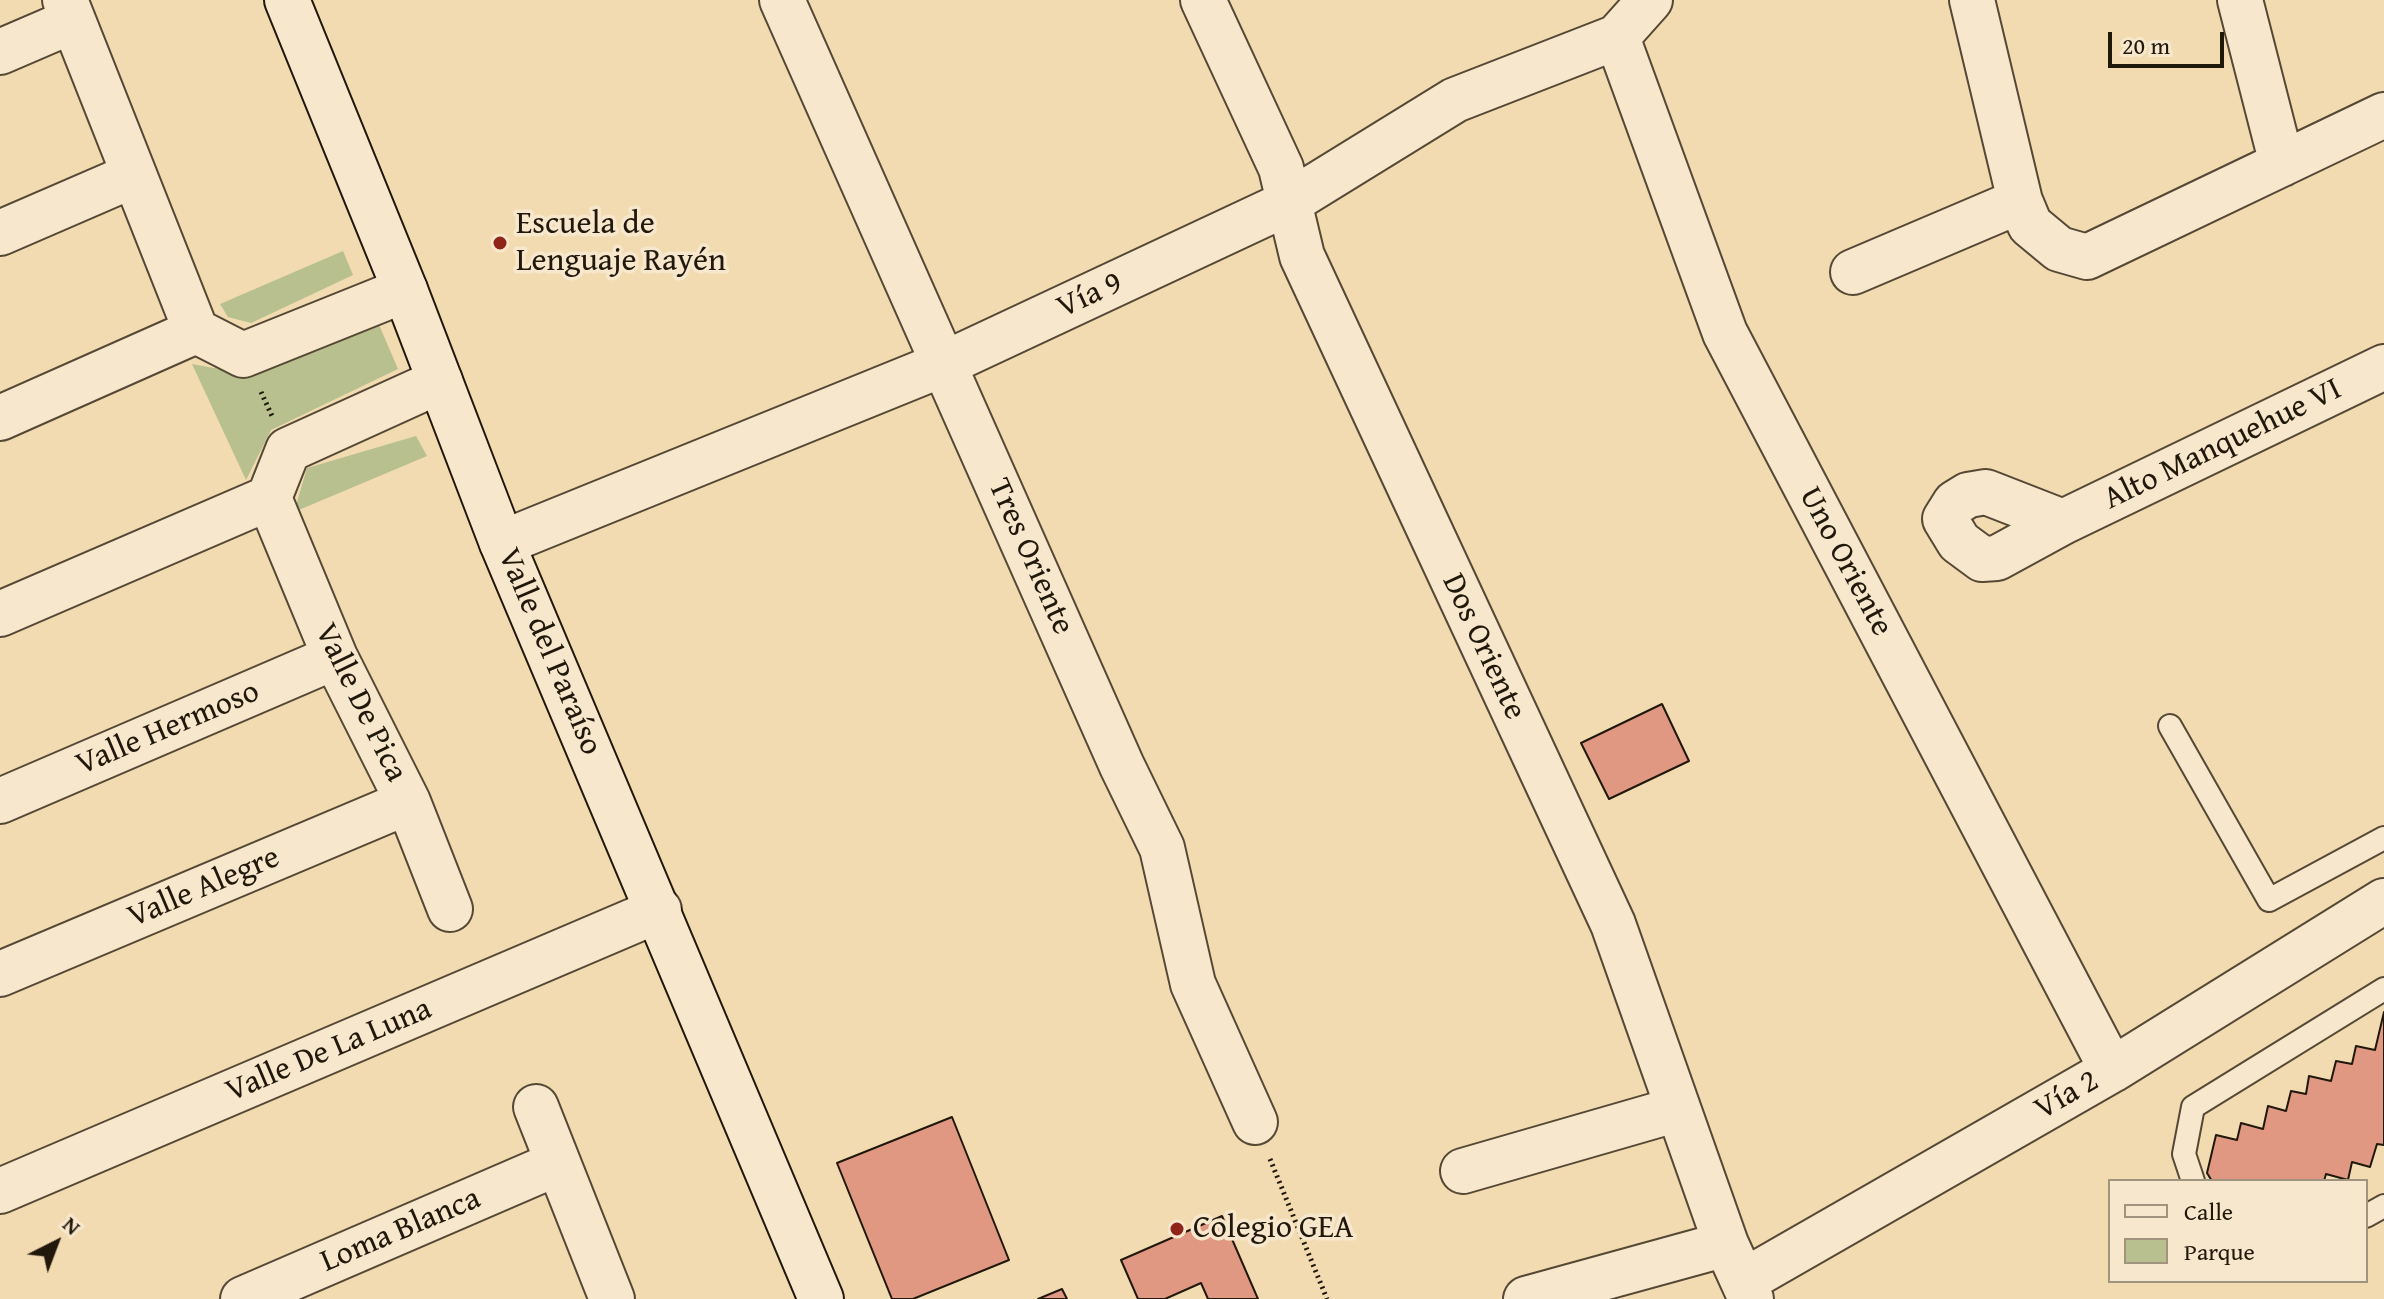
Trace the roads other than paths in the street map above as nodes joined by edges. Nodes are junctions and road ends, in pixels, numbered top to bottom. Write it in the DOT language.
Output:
graph roads {
  1 [pos="287,0"];
  2 [pos="782,0"];
  3 [pos="1203,0"];
  4 [pos="1650,0"];
  5 [pos="1972,0"];
  6 [pos="2240,0"];
  7 [pos="68,10"];
  8 [pos="1617,37"];
  9 [pos="0,52"];
  10 [pos="2384,115"];
  11 [pos="2282,164"];
  12 [pos="134,175"];
  13 [pos="2020,201"];
  14 [pos="1288,203"];
  15 [pos="0,233"];
  16 [pos="1853,272"];
  17 [pos="405,290"];
  18 [pos="196,331"];
  19 [pos="946,363"];
  20 [pos="2384,367"];
  21 [pos="440,381"];
  22 [pos="0,418"];
  23 [pos="269,498"];
  24 [pos="2063,522"];
  25 [pos="502,543"];
  26 [pos="0,614"];
  27 [pos="335,657"];
  28 [pos="2170,726"];
  29 [pos="0,801"];
  30 [pos="408,802"];
  31 [pos="2384,838"];
  32 [pos="2384,901"];
  33 [pos="450,909"];
  34 [pos="659,910"];
  35 [pos="0,974"];
  36 [pos="2384,989"];
  37 [pos="2112,1070"];
  38 [pos="536,1107"];
  39 [pos="1678,1109"];
  40 [pos="1255,1122"];
  41 [pos="558,1163"];
  42 [pos="1463,1171"];
  43 [pos="2192,1179"];
  44 [pos="0,1191"];
  45 [pos="1740,1274"];
  46 [pos="243,1299"];
  47 [pos="612,1299"];
  48 [pos="821,1299"];
  49 [pos="1526,1299"];
  1 -- 17 [label="street, Valle del Paraíso"];
  2 -- 19 [label="street, Tres Oriente"];
  3 -- 14 [label="street, Dos Oriente"];
  4 -- 8 [label="street, Vía 9"];
  5 -- 13 [label="street"];
  6 -- 11 [label="street"];
  7 -- 9 [label="street"];
  7 -- 12 [label="street"];
  8 -- 14 [label="street, Vía 9"];
  8 -- 37 [label="street, Uno Oriente"];
  10 -- 11 [label="street"];
  11 -- 13 [label="street"];
  12 -- 15 [label="street"];
  12 -- 18 [label="street"];
  13 -- 16 [label="street"];
  14 -- 19 [label="street, Vía 9"];
  14 -- 39 [label="street, Dos Oriente"];
  17 -- 18 [label="street"];
  17 -- 21 [label="street, Valle del Paraíso"];
  18 -- 22 [label="street"];
  19 -- 25 [label="street, Vía 9"];
  19 -- 40 [label="street, Tres Oriente"];
  20 -- 24 [label="street, Alto Manquehue VI"];
  21 -- 23 [label="street"];
  21 -- 25 [label="street, Valle del Paraíso"];
  23 -- 26 [label="street"];
  23 -- 27 [label="street, Valle De Pica"];
  25 -- 34 [label="street, Valle del Paraíso"];
  27 -- 29 [label="street, Valle Hermoso"];
  27 -- 30 [label="street, Valle De Pica"];
  28 -- 31 [label="lane"];
  30 -- 33 [label="street, Valle De Pica"];
  30 -- 35 [label="street, Valle Alegre"];
  32 -- 37 [label="street, Vía 2"];
  34 -- 44 [label="street, Valle De La Luna"];
  34 -- 48 [label="street, Valle del Paraíso"];
  36 -- 43 [label="lane"];
  37 -- 45 [label="street, Vía 2"];
  38 -- 41 [label="street"];
  39 -- 42 [label="street"];
  39 -- 45 [label="street, Dos Oriente"];
  41 -- 46 [label="street, Loma Blanca"];
  41 -- 47 [label="street"];
  45 -- 49 [label="street, Vía 2"];
}
